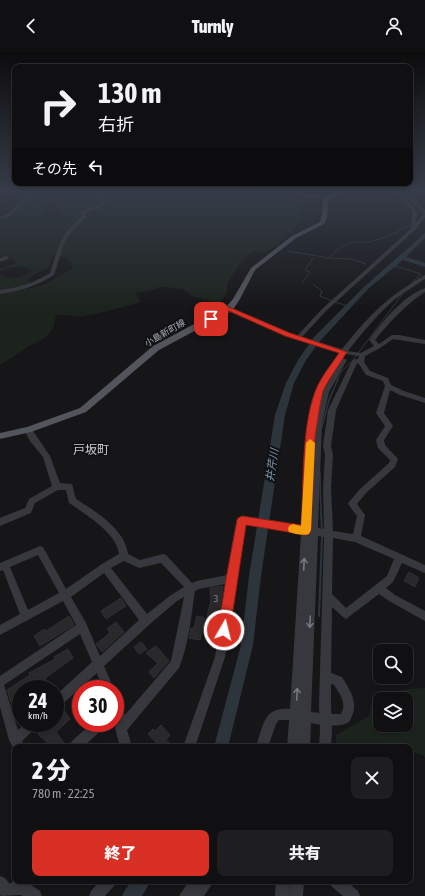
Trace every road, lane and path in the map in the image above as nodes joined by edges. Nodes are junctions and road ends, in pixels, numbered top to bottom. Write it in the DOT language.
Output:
graph roads {
  1 [pos="70,230"];
  2 [pos="307,230"];
  3 [pos="411,230"];
  4 [pos="6,258"];
  5 [pos="0,260"];
  6 [pos="425,277"];
  7 [pos="425,282"];
  8 [pos="425,290"];
  9 [pos="0,292"];
  10 [pos="229,309"];
  11 [pos="299,339"];
  12 [pos="425,342"];
  13 [pos="378,347"];
  14 [pos="343,351"];
  15 [pos="361,358"];
  16 [pos="388,386"];
  17 [pos="326,392"];
  18 [pos="338,394"];
  19 [pos="425,401"];
  20 [pos="28,430"];
  21 [pos="0,436"];
  22 [pos="317,446"];
  23 [pos="327,446"];
  24 [pos="57,487"];
  25 [pos="0,522"];
  26 [pos="317,532"];
  27 [pos="356,538"];
  28 [pos="124,556"];
  29 [pos="399,558"];
  30 [pos="2,566"];
  31 [pos="105,567"];
  32 [pos="425,569"];
  33 [pos="231,579"];
  34 [pos="191,588"];
  35 [pos="378,588"];
  36 [pos="65,595"];
  37 [pos="327,595"];
  38 [pos="26,616"];
  39 [pos="425,616"];
  40 [pos="146,621"];
  41 [pos="82,627"];
  42 [pos="0,630"];
  43 [pos="99,663"];
  44 [pos="325,677"];
  45 [pos="106,680"];
  46 [pos="0,682"];
  47 [pos="0,688"];
  48 [pos="64,695"];
  49 [pos="301,716"];
  50 [pos="124,725"];
  51 [pos="26,732"];
  52 [pos="91,732"];
  53 [pos="122,732"];
  54 [pos="17,743"];
  55 [pos="77,744"];
  56 [pos="125,744"];
  57 [pos="190,744"];
  58 [pos="263,744"];
  59 [pos="294,744"];
  60 [pos="304,744"];
  61 [pos="325,744"];
  62 [pos="0,883"];
  63 [pos="107,884"];
  64 [pos="195,884"];
  65 [pos="205,884"];
  66 [pos="283,884"];
  67 [pos="297,884"];
  68 [pos="339,884"];
  69 [pos="14,890"];
  70 [pos="35,896"];
  71 [pos="96,896"];
  72 [pos="186,896"];
  73 [pos="196,896"];
  74 [pos="282,896"];
  75 [pos="296,896"];
  76 [pos="353,896"];
  1 -- 9 [label="street"];
  2 -- 10 [label="main road, 小島新町線"];
  3 -- 11 [label="street"];
  4 -- 5 [label="street"];
  6 -- 14 [label="street"];
  7 -- 14 [label="street"];
  8 -- 13 [label="street"];
  10 -- 11 [label="street"];
  10 -- 20 [label="main road, 小島新町線"];
  11 -- 14 [label="street"];
  12 -- 13 [label="street"];
  13 -- 15 [label="street"];
  14 -- 15 [label="street"];
  14 -- 17 [label="street"];
  14 -- 26 [label="street"];
  15 -- 16 [label="street"];
  15 -- 18 [label="street"];
  16 -- 19 [label="street"];
  16 -- 27 [label="street"];
  17 -- 18 [label="street"];
  17 -- 22 [label="street"];
  18 -- 23 [label="street"];
  20 -- 21 [label="main road, 小島新町線"];
  20 -- 24 [label="street"];
  22 -- 23 [label="street"];
  22 -- 26 [label="street"];
  23 -- 26 [label="street"];
  24 -- 25 [label="street"];
  24 -- 28 [label="street"];
  26 -- 27 [label="street"];
  26 -- 33 [label="street"];
  26 -- 37 [label="street"];
  26 -- 49 [label="street"];
  27 -- 29 [label="street"];
  28 -- 31 [label="street"];
  28 -- 34 [label="street"];
  29 -- 32 [label="street"];
  29 -- 35 [label="street"];
  30 -- 36 [label="street"];
  30 -- 38 [label="street"];
  31 -- 36 [label="street"];
  31 -- 40 [label="street"];
  33 -- 34 [label="street"];
  33 -- 57 [label="street"];
  34 -- 40 [label="street"];
  34 -- 50 [label="street"];
  35 -- 37 [label="street"];
  35 -- 39 [label="street"];
  36 -- 38 [label="street"];
  36 -- 41 [label="street"];
  37 -- 44 [label="street"];
  38 -- 42 [label="street"];
  40 -- 43 [label="street"];
  41 -- 43 [label="street"];
  41 -- 46 [label="street"];
  43 -- 45 [label="street"];
  43 -- 48 [label="street"];
  44 -- 49 [label="street"];
  44 -- 61 [label="street, bridge"];
  47 -- 54 [label="street"];
  49 -- 58 [label="street"];
  49 -- 59 [label="street"];
  49 -- 60 [label="street"];
  51 -- 54 [label="street"];
  52 -- 55 [label="street"];
  53 -- 56 [label="street"];
  62 -- 69 [label="street"];
  63 -- 71 [label="street"];
  64 -- 72 [label="street"];
  65 -- 73 [label="street"];
  66 -- 74 [label="street"];
  67 -- 75 [label="street"];
  68 -- 76 [label="street"];
  69 -- 70 [label="street"];
}
